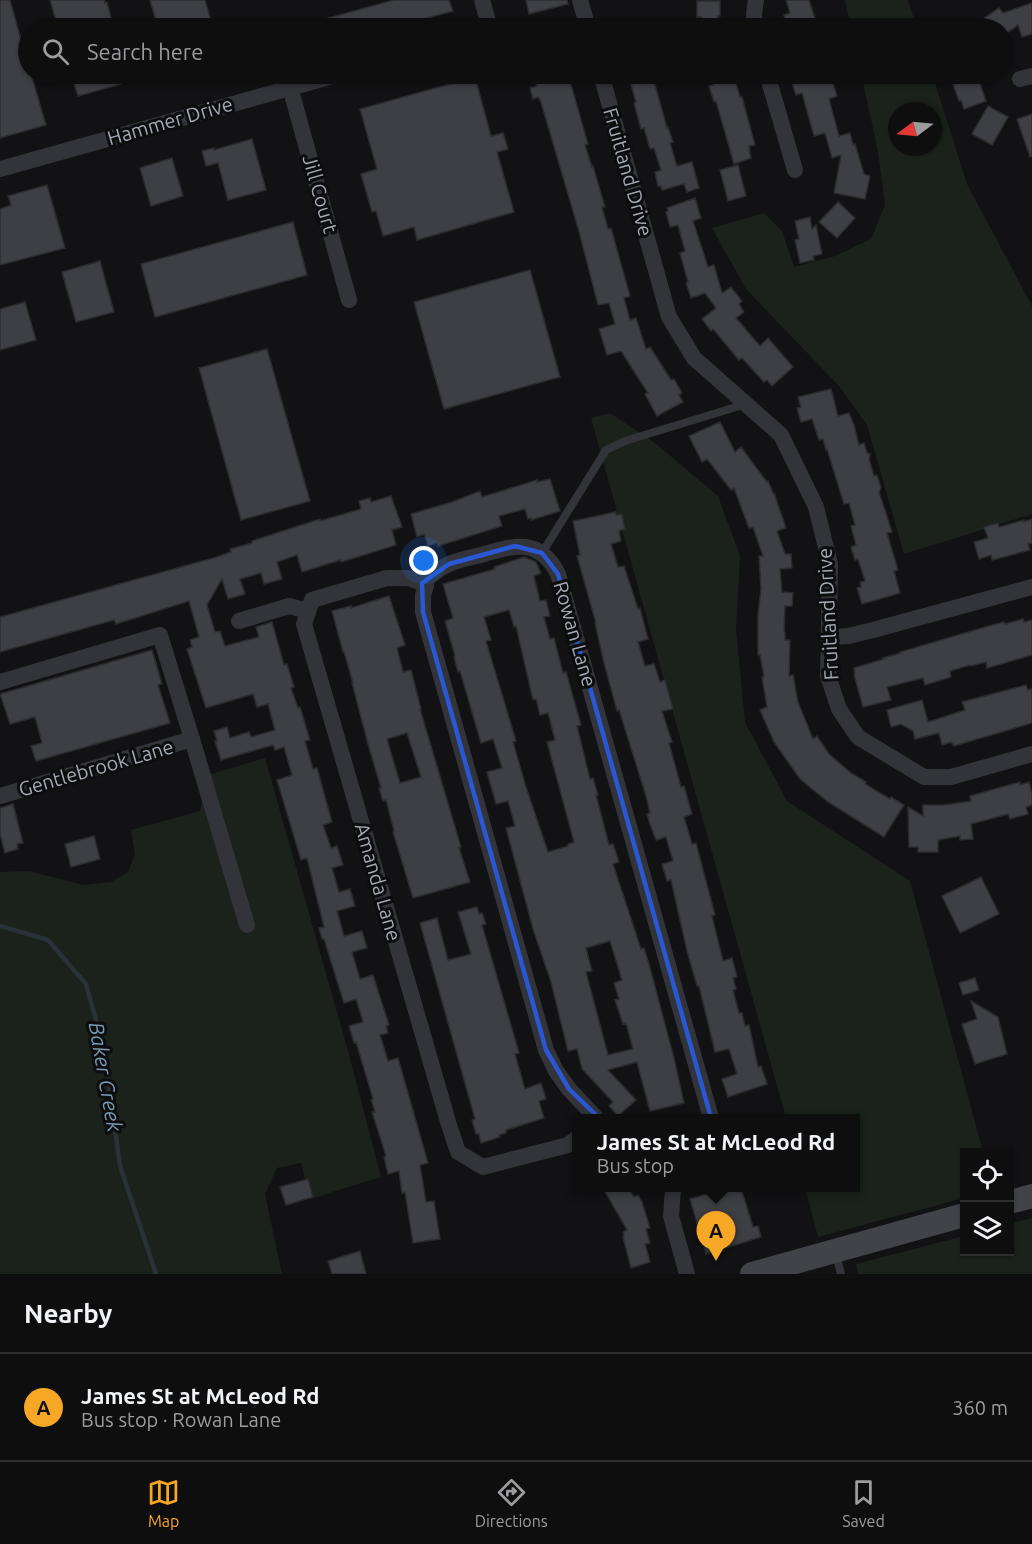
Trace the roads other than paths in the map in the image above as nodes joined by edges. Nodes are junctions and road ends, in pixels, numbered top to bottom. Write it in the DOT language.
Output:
graph roads {
  1 [pos="482,0"];
  2 [pos="580,0"];
  3 [pos="756,0"];
  4 [pos="487,18"];
  5 [pos="585,18"];
  6 [pos="754,18"];
  7 [pos="302,84"];
  8 [pos="603,84"];
  9 [pos="770,84"];
  10 [pos="290,87"];
  11 [pos="0,169"];
  12 [pos="795,170"];
  13 [pos="349,300"];
  14 [pos="746,404"];
  15 [pos="542,553"];
  16 [pos="422,583"];
  17 [pos="1032,587"];
  18 [pos="308,611"];
  19 [pos="239,621"];
  20 [pos="829,637"];
  21 [pos="0,682"];
  22 [pos="192,739"];
  23 [pos="1032,754"];
  24 [pos="0,796"];
  25 [pos="247,925"];
  26 [pos="591,1114"];
  27 [pos="710,1114"];
  28 [pos="572,1142"];
  29 [pos="673,1192"];
  30 [pos="1032,1196"];
  31 [pos="1014,1201"];
  32 [pos="960,1216"];
  33 [pos="835,1251"];
  34 [pos="687,1274"];
  35 [pos="752,1274"];
  36 [pos="841,1274"];
  1 -- 4 [label="street"];
  2 -- 5 [label="street"];
  3 -- 6 [label="street"];
  7 -- 10 [label="street, Hammer Drive"];
  8 -- 14 [label="street, Fruitland Drive"];
  9 -- 12 [label="street"];
  10 -- 11 [label="street, Hammer Drive"];
  10 -- 13 [label="street, Jill Court"];
  14 -- 15 [label="lane"];
  14 -- 20 [label="street, Fruitland Drive"];
  15 -- 16 [label="street"];
  15 -- 27 [label="street, Rowan Lane"];
  16 -- 18 [label="street"];
  16 -- 26 [label="street"];
  17 -- 20 [label="street"];
  18 -- 19 [label="street"];
  18 -- 28 [label="street, Amanda Lane"];
  20 -- 23 [label="street, Fruitland Drive"];
  21 -- 22 [label="street, Gentlebrook Lane"];
  22 -- 24 [label="street, Gentlebrook Lane"];
  22 -- 25 [label="street, Gentlebrook Lane"];
  29 -- 34 [label="street"];
  30 -- 31 [label="main road"];
  32 -- 33 [label="main road"];
  33 -- 35 [label="main road"];
  33 -- 36 [label="lane"];
}
